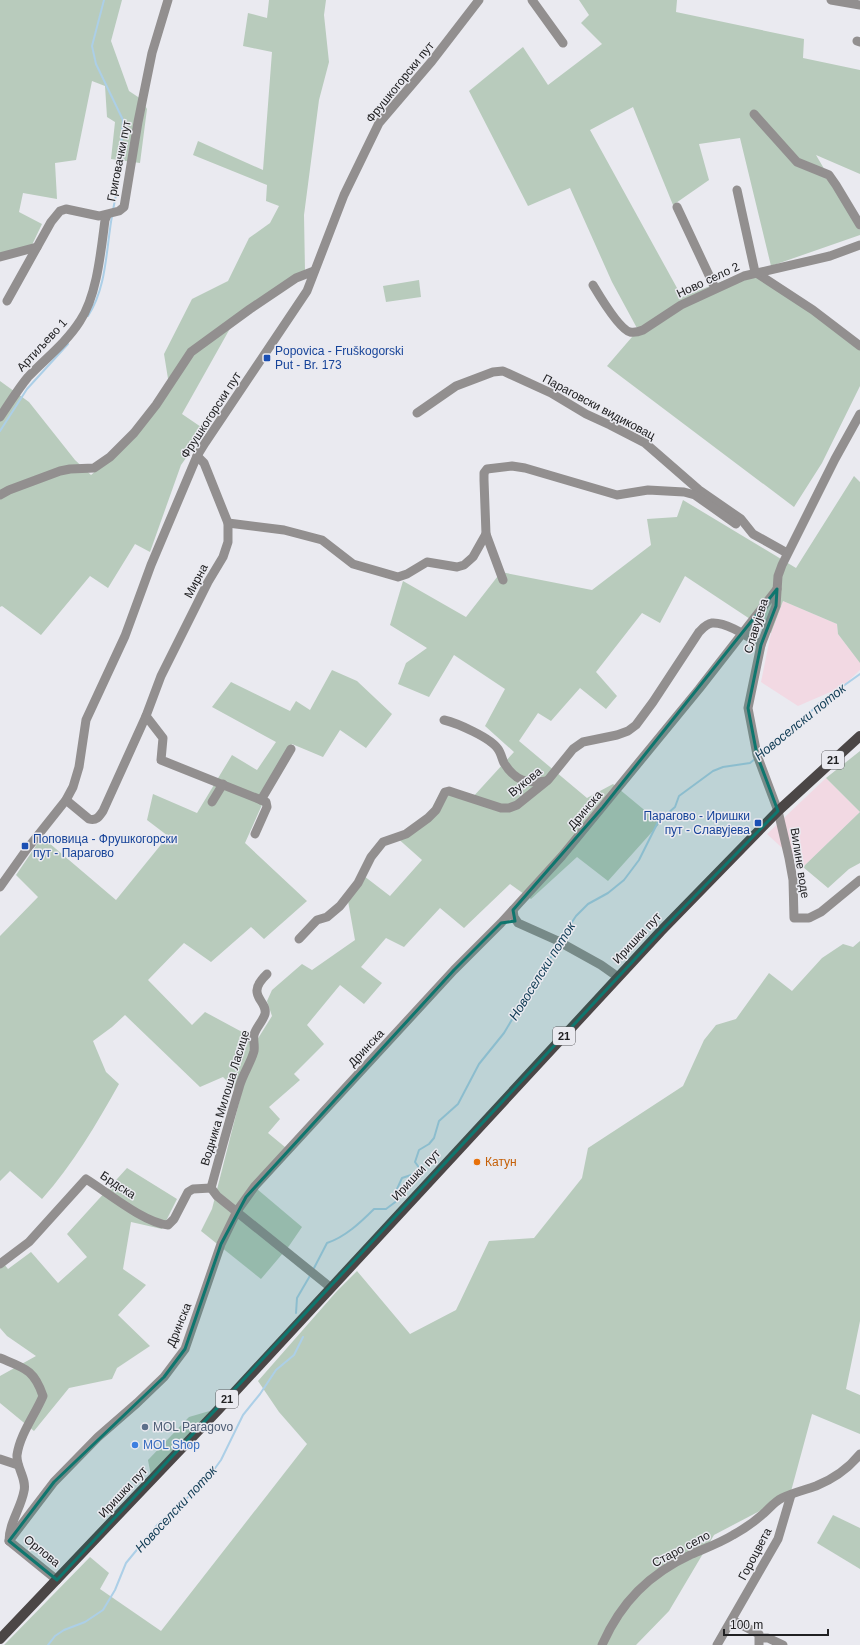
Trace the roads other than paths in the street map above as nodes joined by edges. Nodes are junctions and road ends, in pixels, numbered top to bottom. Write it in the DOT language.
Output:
graph roads {
  1 [pos="168,0"];
  2 [pos="479,0"];
  3 [pos="532,0"];
  4 [pos="830,0"];
  5 [pos="860,5"];
  6 [pos="563,43"];
  7 [pos="754,114"];
  8 [pos="737,190"];
  9 [pos="677,207"];
  10 [pos="107,214"];
  11 [pos="860,225"];
  12 [pos="860,245"];
  13 [pos="37,247"];
  14 [pos="0,256"];
  15 [pos="314,271"];
  16 [pos="756,272"];
  17 [pos="593,285"];
  18 [pos="715,288"];
  19 [pos="7,301"];
  20 [pos="860,346"];
  21 [pos="417,413"];
  22 [pos="860,414"];
  23 [pos="0,417"];
  24 [pos="198,456"];
  25 [pos="0,494"];
  26 [pos="228,523"];
  27 [pos="486,534"];
  28 [pos="753,534"];
  29 [pos="787,553"];
  30 [pos="503,580"];
  31 [pos="777,589"];
  32 [pos="742,633"];
  33 [pos="761,645"];
  34 [pos="146,716"];
  35 [pos="444,720"];
  36 [pos="860,736"];
  37 [pos="291,748"];
  38 [pos="548,780"];
  39 [pos="223,784"];
  40 [pos="66,800"];
  41 [pos="261,800"];
  42 [pos="212,802"];
  43 [pos="778,811"];
  44 [pos="255,834"];
  45 [pos="860,880"];
  46 [pos="0,887"];
  47 [pos="513,910"];
  48 [pos="501,923"];
  49 [pos="518,923"];
  50 [pos="299,939"];
  51 [pos="267,974"];
  52 [pos="618,978"];
  53 [pos="211,1188"];
  54 [pos="237,1211"];
  55 [pos="0,1264"];
  56 [pos="330,1287"];
  57 [pos="0,1358"];
  58 [pos="860,1454"];
  59 [pos="0,1459"];
  60 [pos="18,1465"];
  61 [pos="791,1495"];
  62 [pos="9,1541"];
  63 [pos="57,1580"];
  64 [pos="732,1620"];
  65 [pos="0,1639"];
  66 [pos="760,1641"];
  67 [pos="602,1645"];
  68 [pos="717,1645"];
  69 [pos="784,1645"];
  1 -- 10 [label="street, Григовачки пут"];
  2 -- 15 [label="street, Фрушкогорски пут"];
  3 -- 6 [label="street"];
  4 -- 5 [label="street"];
  7 -- 11 [label="street"];
  8 -- 16 [label="street"];
  9 -- 18 [label="street"];
  10 -- 13 [label="street, Григовачки пут"];
  10 -- 23 [label="street, Артиљево 1"];
  12 -- 16 [label="street, Ново село 2"];
  13 -- 14 [label="street"];
  13 -- 19 [label="street"];
  15 -- 24 [label="street, Фрушкогорски пут"];
  15 -- 25 [label="street"];
  16 -- 18 [label="street, Ново село 2"];
  16 -- 20 [label="street"];
  17 -- 18 [label="street, Ново село 2"];
  21 -- 28 [label="street, Параговски видиковац"];
  22 -- 29 [label="street, Славујева"];
  24 -- 26 [label="street, Мирна"];
  24 -- 40 [label="street, Фрушкогорски пут"];
  26 -- 27 [label="street"];
  26 -- 34 [label="street, Мирна"];
  27 -- 28 [label="street, Параговски видиковац"];
  27 -- 30 [label="street, Параговски видиковац"];
  28 -- 29 [label="street, Параговски видиковац"];
  29 -- 31 [label="street, Славујева"];
  31 -- 32 [label="street, Дринска"];
  31 -- 33 [label="street, Славујева"];
  32 -- 33 [label="street, Вукова"];
  32 -- 38 [label="street, Вукова"];
  32 -- 47 [label="street, Дринска"];
  33 -- 43 [label="street, Славујева"];
  34 -- 39 [label="street"];
  34 -- 40 [label="street, Мирна"];
  35 -- 38 [label="street"];
  36 -- 43 [label="main road, Иришки пут / 21"];
  37 -- 41 [label="street"];
  38 -- 50 [label="street, Вукова"];
  39 -- 41 [label="street"];
  39 -- 42 [label="street"];
  40 -- 46 [label="street, Фрушкогорски пут"];
  41 -- 44 [label="street"];
  43 -- 45 [label="street, Вилине воде"];
  43 -- 52 [label="main road, Иришки пут / 21"];
  47 -- 48 [label="street, Дринска"];
  47 -- 49 [label="street"];
  48 -- 49 [label="street"];
  48 -- 54 [label="street, Дринска"];
  49 -- 52 [label="street"];
  51 -- 53 [label="street, Водника Милоша Ласице"];
  52 -- 56 [label="main road, Иришки пут / 21"];
  53 -- 54 [label="street"];
  53 -- 55 [label="street, Брдска"];
  54 -- 56 [label="street"];
  54 -- 62 [label="street, Дринска"];
  56 -- 63 [label="main road, Иришки пут / 21"];
  57 -- 60 [label="street, Орлова"];
  58 -- 61 [label="street, Старо село"];
  59 -- 60 [label="street"];
  60 -- 62 [label="street, Орлова"];
  61 -- 64 [label="street, Гороцвета"];
  61 -- 67 [label="street, Старо село"];
  62 -- 63 [label="street, Орлова"];
  63 -- 65 [label="main road, Иришки пут / 21"];
  64 -- 66 [label="street"];
  64 -- 68 [label="street, Гороцвета"];
  66 -- 69 [label="street"];
}
